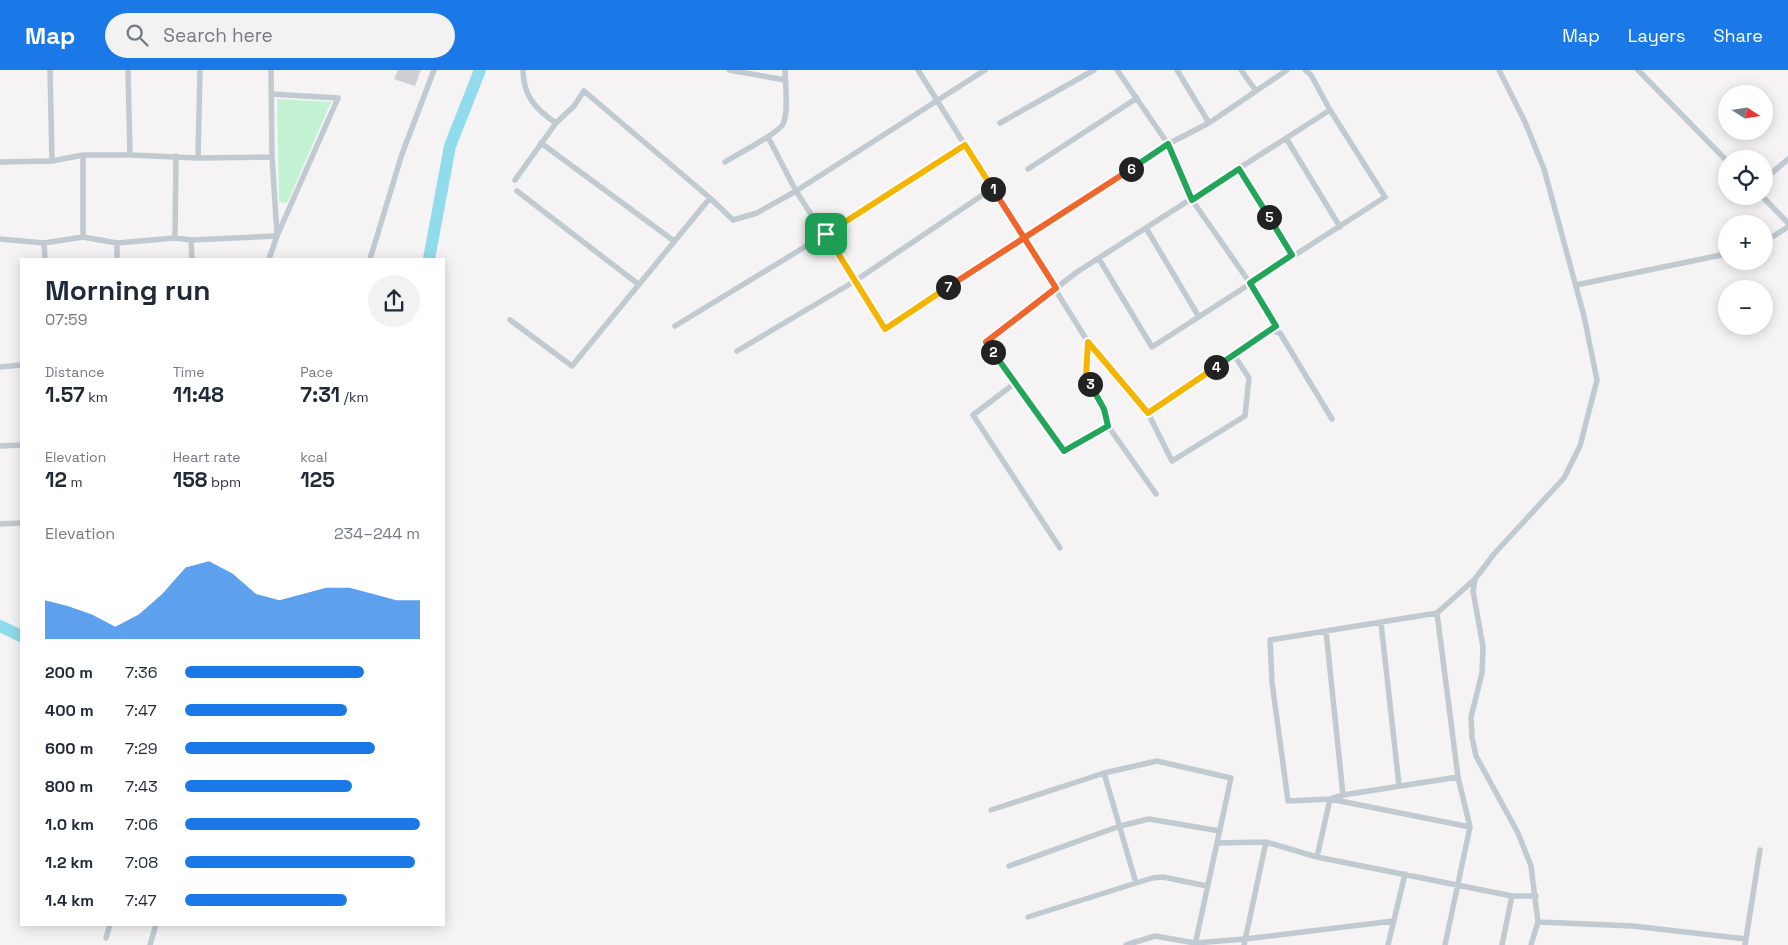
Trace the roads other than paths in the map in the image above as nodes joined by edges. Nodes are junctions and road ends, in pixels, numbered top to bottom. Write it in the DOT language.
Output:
graph roads {
  1 [pos="50,70"];
  2 [pos="128,70"];
  3 [pos="200,70"];
  4 [pos="271,70"];
  5 [pos="434,70"];
  6 [pos="523,70"];
  7 [pos="729,70"];
  8 [pos="785,70"];
  9 [pos="918,70"];
  10 [pos="985,70"];
  11 [pos="1094,70"];
  12 [pos="1117,70"];
  13 [pos="1177,70"];
  14 [pos="1241,70"];
  15 [pos="1287,70"];
  16 [pos="1305,70"];
  17 [pos="1499,70"];
  18 [pos="1638,70"];
  19 [pos="785,80"];
  20 [pos="1256,91"];
  21 [pos="271,94"];
  22 [pos="1136,98"];
  23 [pos="937,100"];
  24 [pos="1330,110"];
  25 [pos="556,123"];
  26 [pos="1000,123"];
  27 [pos="1210,123"];
  28 [pos="768,137"];
  29 [pos="1286,138"];
  30 [pos="541,143"];
  31 [pos="1168,144"];
  32 [pos="965,145"];
  33 [pos="1718,152"];
  34 [pos="83,154"];
  35 [pos="130,155"];
  36 [pos="176,156"];
  37 [pos="272,156"];
  38 [pos="198,158"];
  39 [pos="1788,159"];
  40 [pos="52,161"];
  41 [pos="0,162"];
  42 [pos="725,162"];
  43 [pos="1028,169"];
  44 [pos="1239,169"];
  45 [pos="1773,172"];
  46 [pos="514,180"];
  47 [pos="993,188"];
  48 [pos="796,190"];
  49 [pos="517,191"];
  50 [pos="710,198"];
  51 [pos="1192,200"];
  52 [pos="1770,205"];
  53 [pos="1788,225"];
  54 [pos="1340,227"];
  55 [pos="1146,228"];
  56 [pos="826,234"];
  57 [pos="277,236"];
  58 [pos="1773,236"];
  59 [pos="83,237"];
  60 [pos="174,238"];
  61 [pos="1024,238"];
  62 [pos="0,239"];
  63 [pos="191,240"];
  64 [pos="674,241"];
  65 [pos="44,242"];
  66 [pos="117,243"];
  67 [pos="1292,255"];
  68 [pos="1718,256"];
  69 [pos="45,258"];
  70 [pos="117,258"];
  71 [pos="192,258"];
  72 [pos="269,258"];
  73 [pos="370,258"];
  74 [pos="1099,259"];
  75 [pos="855,281"];
  76 [pos="1250,283"];
  77 [pos="638,284"];
  78 [pos="1576,285"];
  79 [pos="1056,288"];
  80 [pos="1200,317"];
  81 [pos="510,320"];
  82 [pos="675,326"];
  83 [pos="1269,330"];
  84 [pos="1088,342"];
  85 [pos="737,351"];
  86 [pos="1234,355"];
  87 [pos="20,365"];
  88 [pos="0,366"];
  89 [pos="1015,383"];
  90 [pos="1148,413"];
  91 [pos="1332,420"];
  92 [pos="1108,426"];
  93 [pos="0,446"];
  94 [pos="20,446"];
  95 [pos="1156,494"];
  96 [pos="20,523"];
  97 [pos="0,524"];
  98 [pos="1060,548"];
  99 [pos="1475,580"];
  100 [pos="1437,613"];
  101 [pos="1381,623"];
  102 [pos="1326,631"];
  103 [pos="1104,773"];
  104 [pos="1458,777"];
  105 [pos="1399,785"];
  106 [pos="1343,795"];
  107 [pos="1330,799"];
  108 [pos="991,810"];
  109 [pos="1120,826"];
  110 [pos="1470,827"];
  111 [pos="1220,831"];
  112 [pos="1266,842"];
  113 [pos="1217,843"];
  114 [pos="1760,850"];
  115 [pos="1317,857"];
  116 [pos="1009,866"];
  117 [pos="1405,874"];
  118 [pos="1136,883"];
  119 [pos="1458,884"];
  120 [pos="1207,886"];
  121 [pos="1512,896"];
  122 [pos="1536,896"];
  123 [pos="1028,917"];
  124 [pos="1393,921"];
  125 [pos="1538,922"];
  126 [pos="109,926"];
  127 [pos="155,926"];
  128 [pos="106,938"];
  129 [pos="1245,942"];
  130 [pos="1746,942"];
  131 [pos="1195,944"];
  132 [pos="150,945"];
  133 [pos="1126,945"];
  134 [pos="1388,945"];
  135 [pos="1445,945"];
  136 [pos="1502,945"];
  137 [pos="1531,945"];
  1 -- 40 [label="street"];
  2 -- 35 [label="street"];
  3 -- 38 [label="street"];
  4 -- 21 [label="street"];
  5 -- 73 [label="street"];
  6 -- 25 [label="street"];
  7 -- 19 [label="street"];
  8 -- 19 [label="street"];
  9 -- 23 [label="street"];
  10 -- 23 [label="street"];
  11 -- 26 [label="street"];
  12 -- 22 [label="street"];
  13 -- 27 [label="street"];
  14 -- 20 [label="street"];
  15 -- 20 [label="street"];
  16 -- 24 [label="street"];
  17 -- 78 [label="street"];
  18 -- 33 [label="street"];
  19 -- 28 [label="street"];
  20 -- 27 [label="street"];
  21 -- 37 [label="street"];
  21 -- 57 [label="street"];
  22 -- 31 [label="street"];
  22 -- 43 [label="street"];
  23 -- 32 [label="street"];
  23 -- 48 [label="street"];
  24 -- 29 [label="street"];
  24 -- 54 [label="street"];
  25 -- 30 [label="street"];
  25 -- 50 [label="street"];
  27 -- 31 [label="street"];
  28 -- 42 [label="street"];
  28 -- 48 [label="street"];
  29 -- 44 [label="street"];
  29 -- 54 [label="street"];
  30 -- 46 [label="street"];
  30 -- 64 [label="street"];
  31 -- 51 [label="street"];
  31 -- 61 [label="street"];
  32 -- 47 [label="street"];
  32 -- 56 [label="street"];
  34 -- 35 [label="street"];
  34 -- 40 [label="street"];
  34 -- 59 [label="street"];
  35 -- 36 [label="street"];
  36 -- 38 [label="street"];
  36 -- 60 [label="street"];
  37 -- 38 [label="street"];
  37 -- 57 [label="street"];
  39 -- 45 [label="street"];
  40 -- 41 [label="street"];
  44 -- 51 [label="street"];
  44 -- 67 [label="street"];
  47 -- 61 [label="street"];
  47 -- 75 [label="street"];
  48 -- 50 [label="street"];
  48 -- 56 [label="street"];
  49 -- 77 [label="street"];
  50 -- 64 [label="street"];
  51 -- 55 [label="street"];
  51 -- 76 [label="street"];
  52 -- 53 [label="street"];
  53 -- 58 [label="street"];
  54 -- 67 [label="street"];
  55 -- 74 [label="street"];
  55 -- 80 [label="street"];
  56 -- 75 [label="street"];
  56 -- 82 [label="street"];
  57 -- 63 [label="street"];
  57 -- 72 [label="street"];
  59 -- 65 [label="street"];
  59 -- 66 [label="street"];
  60 -- 63 [label="street"];
  60 -- 66 [label="street"];
  61 -- 75 [label="street"];
  61 -- 79 [label="street"];
  62 -- 65 [label="street"];
  63 -- 71 [label="street"];
  64 -- 77 [label="street"];
  65 -- 69 [label="street"];
  66 -- 70 [label="street"];
  67 -- 76 [label="street"];
  68 -- 78 [label="street"];
  74 -- 79 [label="street"];
  74 -- 80 [label="street"];
  75 -- 85 [label="street"];
  76 -- 80 [label="street"];
  76 -- 83 [label="street"];
  77 -- 81 [label="street"];
  78 -- 99 [label="street"];
  79 -- 84 [label="street"];
  79 -- 89 [label="street"];
  83 -- 86 [label="street"];
  83 -- 91 [label="street"];
  84 -- 90 [label="street"];
  84 -- 92 [label="street"];
  86 -- 90 [label="street"];
  86 -- 90 [label="street"];
  87 -- 88 [label="street"];
  89 -- 92 [label="street"];
  89 -- 98 [label="street"];
  92 -- 95 [label="street"];
  93 -- 94 [label="street"];
  96 -- 97 [label="street"];
  99 -- 100 [label="street"];
  99 -- 122 [label="street"];
  100 -- 101 [label="street"];
  100 -- 104 [label="street"];
  101 -- 102 [label="street"];
  101 -- 105 [label="street"];
  102 -- 106 [label="street"];
  102 -- 107 [label="street"];
  103 -- 108 [label="street"];
  103 -- 109 [label="street"];
  103 -- 111 [label="street"];
  104 -- 105 [label="street"];
  104 -- 110 [label="street"];
  105 -- 106 [label="street"];
  106 -- 107 [label="street"];
  107 -- 110 [label="street"];
  107 -- 115 [label="street"];
  109 -- 111 [label="street"];
  109 -- 116 [label="street"];
  109 -- 118 [label="street"];
  110 -- 119 [label="street"];
  111 -- 113 [label="street"];
  112 -- 113 [label="street"];
  112 -- 115 [label="street"];
  112 -- 129 [label="street"];
  113 -- 120 [label="street"];
  114 -- 130 [label="street"];
  115 -- 117 [label="street"];
  117 -- 119 [label="street"];
  117 -- 124 [label="street"];
  118 -- 120 [label="street"];
  118 -- 123 [label="street"];
  119 -- 121 [label="street"];
  119 -- 135 [label="street"];
  120 -- 131 [label="street"];
  121 -- 122 [label="street"];
  121 -- 136 [label="street"];
  122 -- 125 [label="street"];
  124 -- 129 [label="street"];
  124 -- 134 [label="street"];
  125 -- 130 [label="street"];
  125 -- 137 [label="street"];
  126 -- 128 [label="street"];
  127 -- 132 [label="street"];
  129 -- 131 [label="street"];
  131 -- 133 [label="street"];
}
